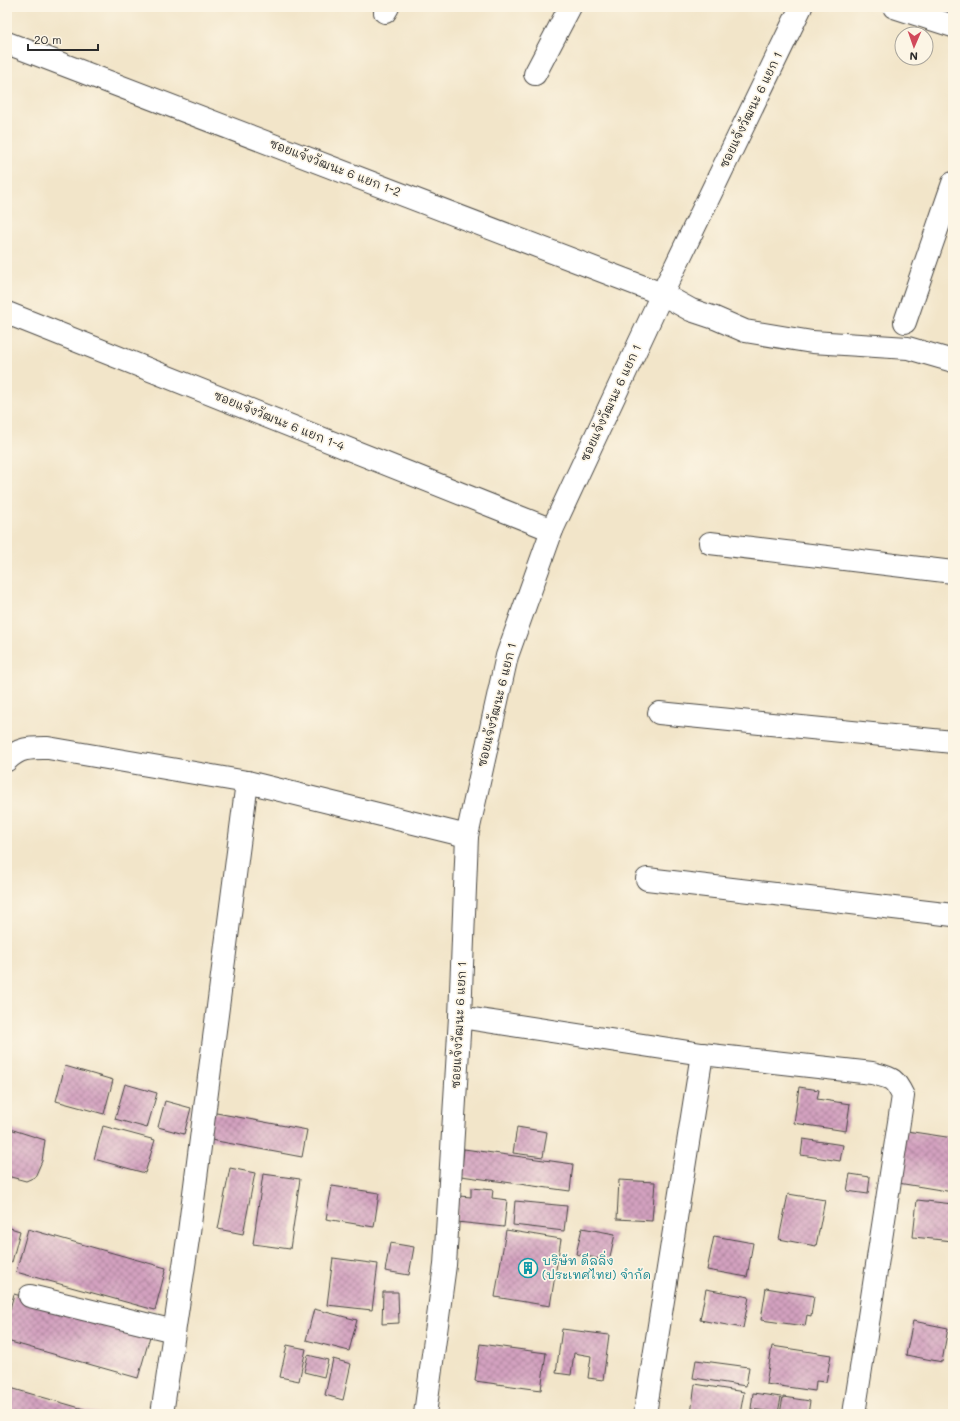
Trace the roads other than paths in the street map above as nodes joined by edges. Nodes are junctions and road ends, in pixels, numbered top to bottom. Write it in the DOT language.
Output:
graph roads {
  1 [pos="570,7"];
  2 [pos="801,7"];
  3 [pos="894,7"];
  4 [pos="953,26"];
  5 [pos="7,43"];
  6 [pos="535,74"];
  7 [pos="953,183"];
  8 [pos="662,294"];
  9 [pos="7,313"];
  10 [pos="905,322"];
  11 [pos="953,360"];
  12 [pos="552,530"];
  13 [pos="710,543"];
  14 [pos="953,572"];
  15 [pos="660,712"];
  16 [pos="953,742"];
  17 [pos="7,760"];
  18 [pos="247,782"];
  19 [pos="467,836"];
  20 [pos="647,879"];
  21 [pos="953,915"];
  22 [pos="460,1017"];
  23 [pos="702,1054"];
  24 [pos="30,1296"];
  25 [pos="174,1331"];
  26 [pos="162,1414"];
  27 [pos="425,1414"];
  28 [pos="645,1414"];
  29 [pos="854,1414"];
  1 -- 6 [label="street"];
  2 -- 8 [label="street, ซอยแจ้งวัฒนะ 6 แยก 1"];
  3 -- 4 [label="street"];
  5 -- 8 [label="street, ซอยแจ้งวัฒนะ 6 แยก 1-2"];
  7 -- 10 [label="street"];
  8 -- 11 [label="street, ซอยแจ้งวัฒนะ 6 แยก 1-2"];
  8 -- 12 [label="street, ซอยแจ้งวัฒนะ 6 แยก 1"];
  9 -- 12 [label="street, ซอยแจ้งวัฒนะ 6 แยก 1-4"];
  12 -- 19 [label="street, ซอยแจ้งวัฒนะ 6 แยก 1"];
  13 -- 14 [label="street"];
  15 -- 16 [label="street"];
  17 -- 18 [label="street"];
  18 -- 19 [label="street"];
  18 -- 25 [label="street"];
  19 -- 22 [label="street, ซอยแจ้งวัฒนะ 6 แยก 1"];
  20 -- 21 [label="street"];
  22 -- 23 [label="street"];
  22 -- 27 [label="street, ซอยแจ้งวัฒนะ 6 แยก 1"];
  23 -- 28 [label="street"];
  23 -- 29 [label="street"];
  24 -- 25 [label="street"];
  25 -- 26 [label="street"];
}
